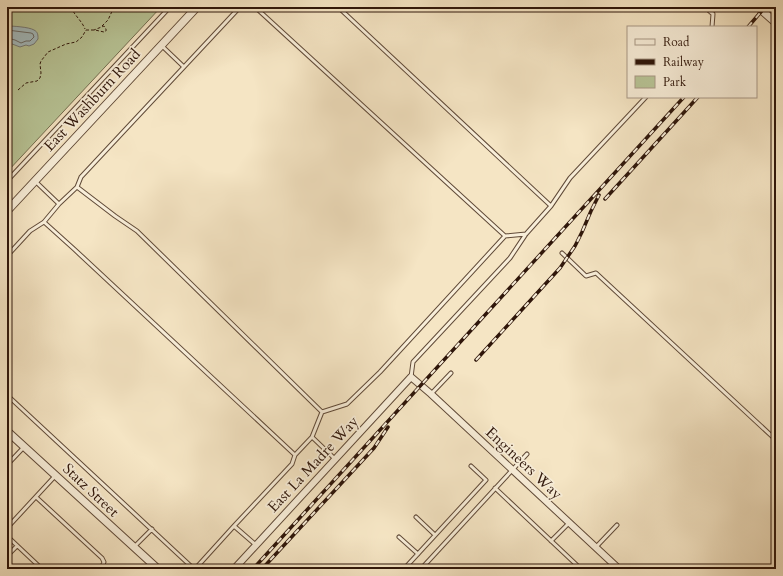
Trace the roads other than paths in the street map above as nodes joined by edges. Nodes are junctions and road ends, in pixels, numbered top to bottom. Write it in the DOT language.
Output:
graph roads {
  1 [pos="170,7"];
  2 [pos="196,7"];
  3 [pos="240,7"];
  4 [pos="255,7"];
  5 [pos="338,7"];
  6 [pos="705,7"];
  7 [pos="758,7"];
  8 [pos="776,23"];
  9 [pos="712,26"];
  10 [pos="161,45"];
  11 [pos="184,67"];
  12 [pos="645,98"];
  13 [pos="7,181"];
  14 [pos="34,181"];
  15 [pos="77,187"];
  16 [pos="59,204"];
  17 [pos="552,206"];
  18 [pos="7,211"];
  19 [pos="44,222"];
  20 [pos="526,234"];
  21 [pos="505,236"];
  22 [pos="562,253"];
  23 [pos="7,256"];
  24 [pos="451,373"];
  25 [pos="411,377"];
  26 [pos="7,394"];
  27 [pos="431,394"];
  28 [pos="322,412"];
  29 [pos="7,430"];
  30 [pos="312,437"];
  31 [pos="776,440"];
  32 [pos="24,446"];
  33 [pos="527,454"];
  34 [pos="295,455"];
  35 [pos="335,459"];
  36 [pos="7,465"];
  37 [pos="471,466"];
  38 [pos="512,470"];
  39 [pos="56,475"];
  40 [pos="495,488"];
  41 [pos="36,497"];
  42 [pos="416,517"];
  43 [pos="569,523"];
  44 [pos="617,525"];
  45 [pos="234,526"];
  46 [pos="7,528"];
  47 [pos="152,529"];
  48 [pos="436,535"];
  49 [pos="7,536"];
  50 [pos="399,537"];
  51 [pos="552,541"];
  52 [pos="256,545"];
  53 [pos="17,546"];
  54 [pos="134,547"];
  55 [pos="596,547"];
  56 [pos="418,554"];
  57 [pos="7,556"];
  58 [pos="42,569"];
  59 [pos="101,569"];
  60 [pos="158,569"];
  61 [pos="195,569"];
  62 [pos="234,569"];
  63 [pos="404,569"];
  64 [pos="421,569"];
  65 [pos="581,569"];
  66 [pos="619,569"];
  1 -- 13 [label="lane"];
  2 -- 10 [label="street, East Washburn Road"];
  3 -- 11 [label="lane"];
  4 -- 21 [label="lane"];
  5 -- 17 [label="lane"];
  6 -- 9 [label="lane"];
  7 -- 8 [label="street"];
  10 -- 11 [label="lane"];
  10 -- 14 [label="street, East Washburn Road"];
  11 -- 15 [label="lane"];
  12 -- 17 [label="lane"];
  14 -- 16 [label="lane"];
  14 -- 18 [label="street, East Washburn Road"];
  15 -- 16 [label="lane"];
  15 -- 28 [label="lane"];
  16 -- 19 [label="lane"];
  17 -- 20 [label="lane"];
  19 -- 23 [label="lane"];
  19 -- 34 [label="lane"];
  20 -- 21 [label="lane"];
  20 -- 25 [label="lane"];
  21 -- 28 [label="lane"];
  22 -- 31 [label="lane"];
  24 -- 27 [label="lane"];
  25 -- 27 [label="street, Engineers Way"];
  25 -- 35 [label="street, East La Madre Way"];
  26 -- 47 [label="lane"];
  27 -- 38 [label="street, Engineers Way"];
  28 -- 30 [label="lane"];
  29 -- 32 [label="street, Statz Street"];
  30 -- 34 [label="lane"];
  30 -- 35 [label="lane"];
  32 -- 36 [label="lane"];
  32 -- 39 [label="street, Statz Street"];
  33 -- 38 [label="lane"];
  34 -- 45 [label="lane"];
  35 -- 52 [label="street, East La Madre Way"];
  37 -- 48 [label="lane"];
  38 -- 40 [label="lane"];
  38 -- 43 [label="street, Engineers Way"];
  39 -- 41 [label="lane"];
  39 -- 54 [label="street, Statz Street"];
  40 -- 51 [label="lane"];
  40 -- 64 [label="lane"];
  41 -- 46 [label="lane"];
  41 -- 59 [label="lane"];
  42 -- 48 [label="lane"];
  43 -- 51 [label="lane"];
  43 -- 55 [label="street, Engineers Way"];
  44 -- 55 [label="lane"];
  45 -- 52 [label="lane"];
  45 -- 61 [label="lane"];
  47 -- 54 [label="lane"];
  47 -- 61 [label="lane"];
  48 -- 56 [label="lane"];
  49 -- 53 [label="lane"];
  50 -- 56 [label="lane"];
  51 -- 65 [label="lane"];
  52 -- 62 [label="street, East La Madre Way"];
  53 -- 57 [label="lane"];
  53 -- 58 [label="lane"];
  54 -- 60 [label="street, Statz Street"];
  55 -- 66 [label="street, Engineers Way"];
  56 -- 63 [label="lane"];
}
